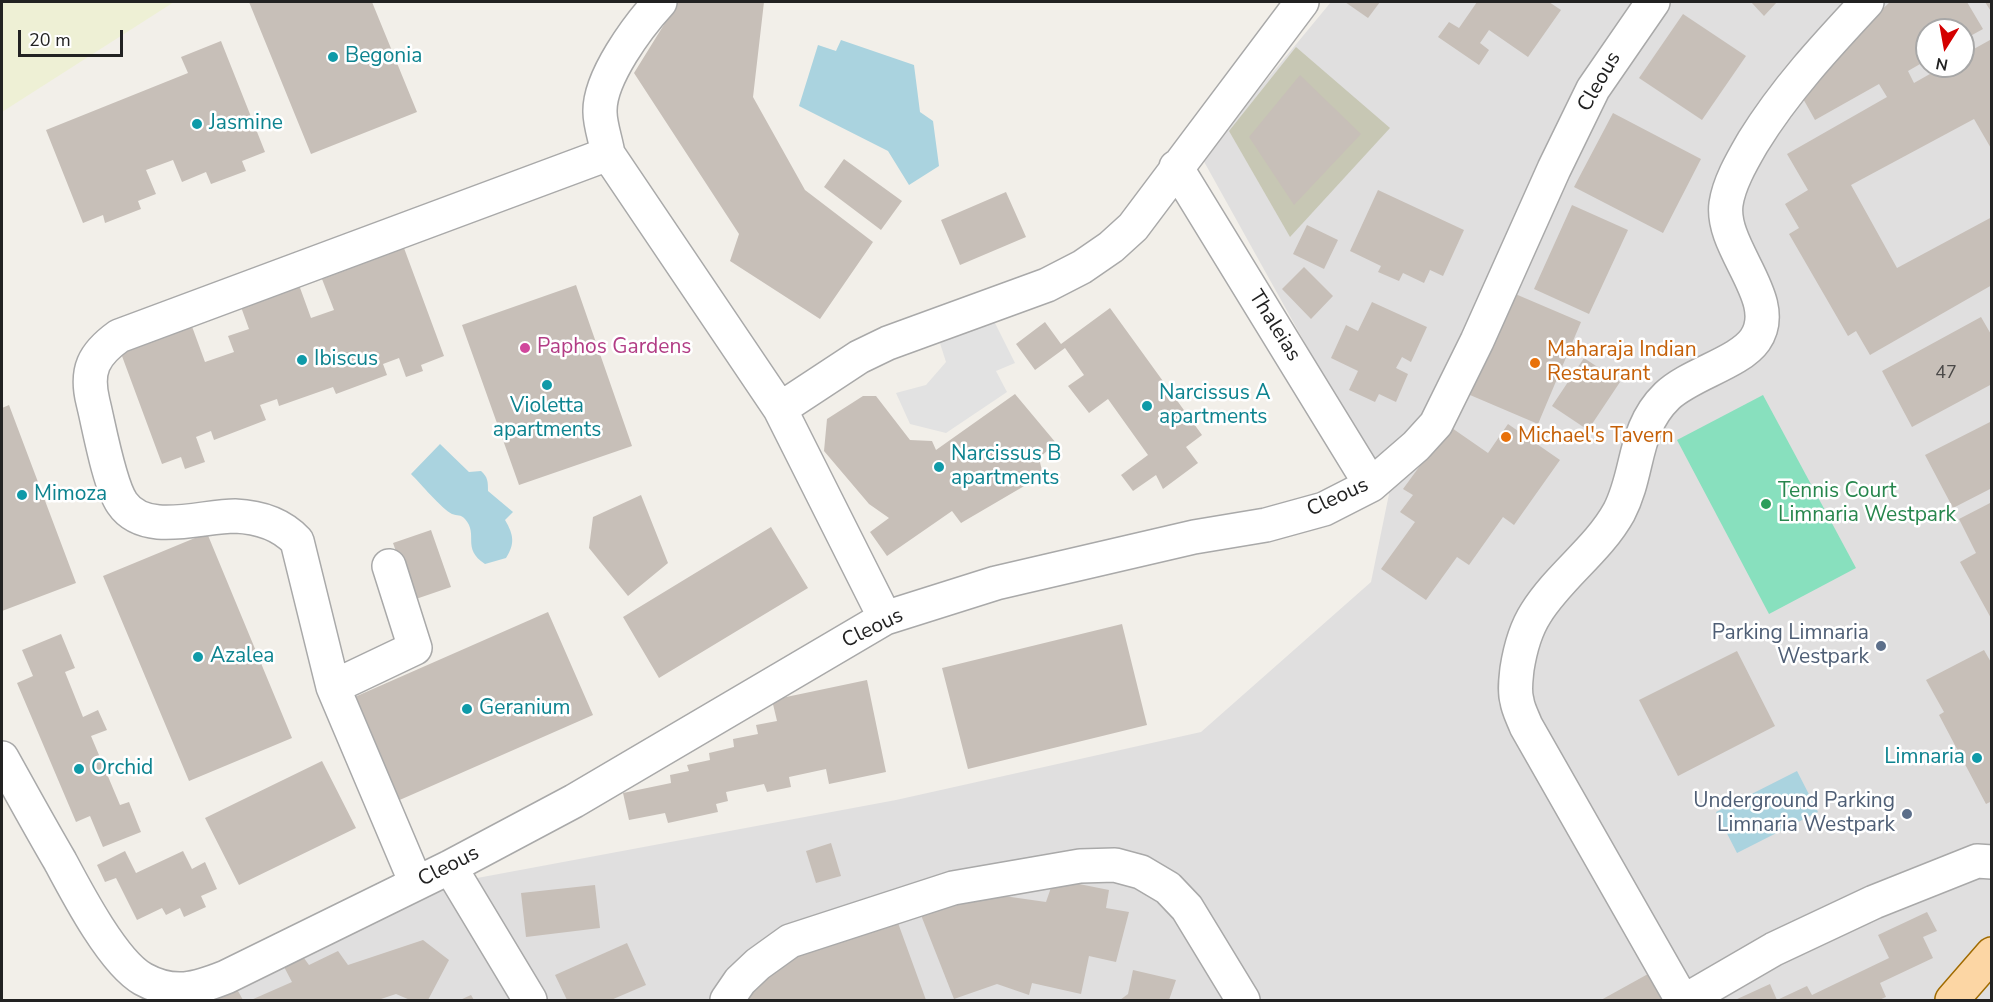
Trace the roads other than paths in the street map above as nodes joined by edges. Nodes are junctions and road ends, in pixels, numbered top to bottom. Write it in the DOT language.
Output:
graph roads {
  1 [pos="660,2"];
  2 [pos="1302,2"];
  3 [pos="1653,2"];
  4 [pos="1867,2"];
  5 [pos="608,154"];
  6 [pos="1176,167"];
  7 [pos="780,409"];
  8 [pos="1371,485"];
  9 [pos="389,566"];
  10 [pos="885,618"];
  11 [pos="333,687"];
  12 [pos="2,758"];
  13 [pos="1992,862"];
  14 [pos="450,867"];
  15 [pos="416,884"];
  16 [pos="1992,954"];
  17 [pos="530,1000"];
  18 [pos="727,1000"];
  19 [pos="1244,1000"];
  20 [pos="1684,1000"];
  21 [pos="1952,1000"];
  1 -- 5 [label="street"];
  2 -- 6 [label="street"];
  3 -- 8 [label="street, Cleous"];
  4 -- 20 [label="street"];
  5 -- 7 [label="street"];
  5 -- 11 [label="street"];
  6 -- 7 [label="street"];
  6 -- 8 [label="street, Thaleias"];
  7 -- 10 [label="street"];
  8 -- 10 [label="street, Cleous"];
  9 -- 11 [label="street"];
  10 -- 14 [label="street, Cleous"];
  11 -- 15 [label="street"];
  12 -- 15 [label="street, Cleous"];
  13 -- 20 [label="street"];
  14 -- 15 [label="street, Cleous"];
  14 -- 17 [label="street"];
  16 -- 21 [label="main road"];
  18 -- 19 [label="street"];
}
